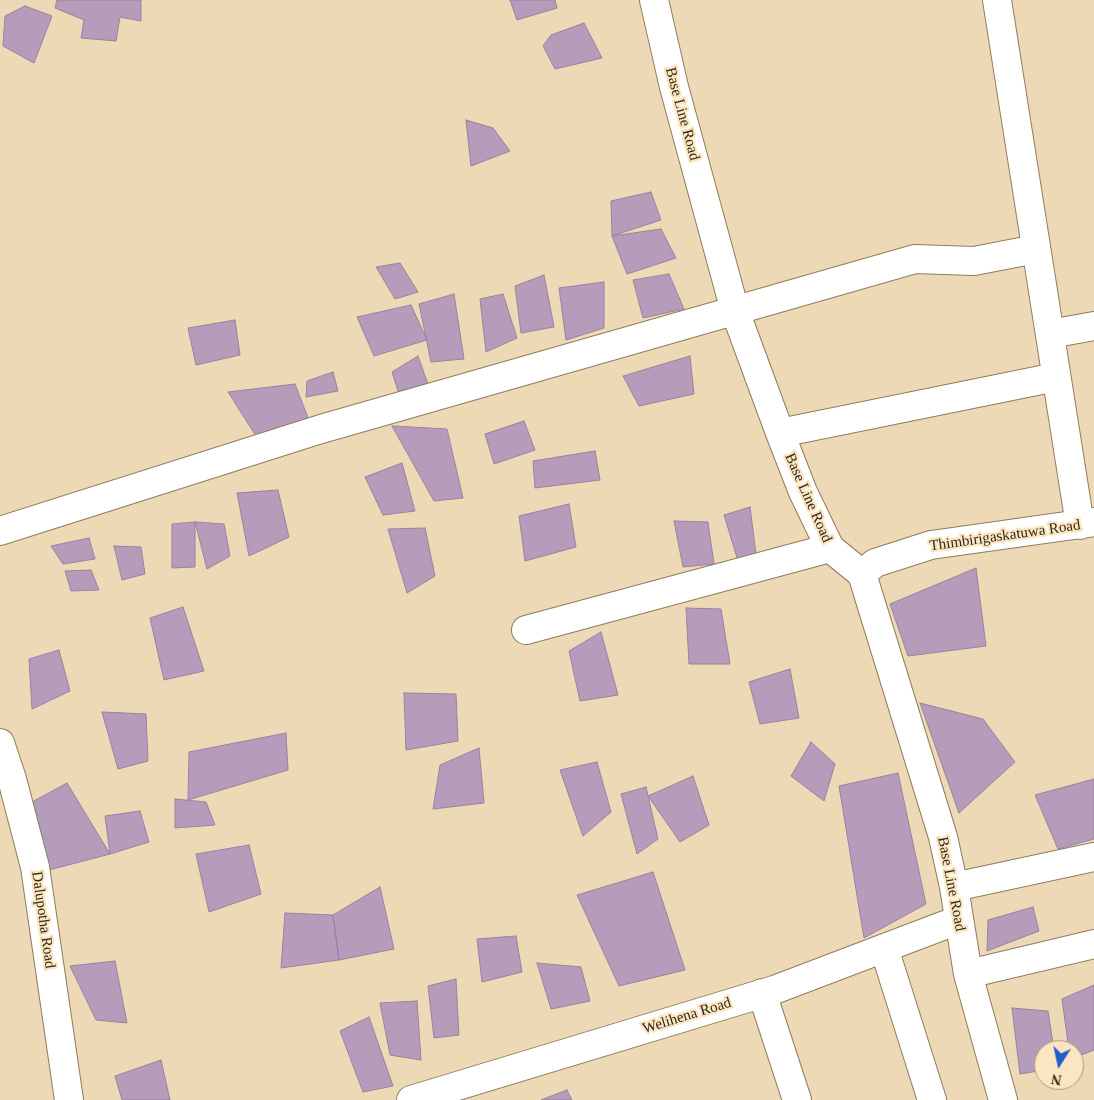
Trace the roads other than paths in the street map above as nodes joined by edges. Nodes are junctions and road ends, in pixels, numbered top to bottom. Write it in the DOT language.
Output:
graph roads {
  1 [pos="654,0"];
  2 [pos="997,0"];
  3 [pos="1036,249"];
  4 [pos="735,311"];
  5 [pos="1094,326"];
  6 [pos="1050,334"];
  7 [pos="1056,377"];
  8 [pos="780,434"];
  9 [pos="1087,524"];
  10 [pos="0,531"];
  11 [pos="830,548"];
  12 [pos="862,574"];
  13 [pos="526,630"];
  14 [pos="0,743"];
  15 [pos="1094,857"];
  16 [pos="954,887"];
  17 [pos="958,920"];
  18 [pos="1094,944"];
  19 [pos="884,948"];
  20 [pos="968,974"];
  21 [pos="762,992"];
  22 [pos="69,1100"];
  23 [pos="412,1100"];
  24 [pos="797,1100"];
  25 [pos="932,1100"];
  26 [pos="1003,1100"];
  1 -- 4 [label="street, Base Line Road"];
  2 -- 3 [label="street"];
  3 -- 4 [label="street"];
  3 -- 6 [label="street"];
  4 -- 8 [label="street, Base Line Road"];
  4 -- 10 [label="street"];
  5 -- 6 [label="street"];
  6 -- 7 [label="street"];
  7 -- 8 [label="street"];
  7 -- 9 [label="street"];
  8 -- 11 [label="street, Base Line Road"];
  9 -- 12 [label="street, Thimbirigaskatuwa Road"];
  11 -- 12 [label="street, Base Line Road"];
  11 -- 13 [label="street"];
  12 -- 16 [label="street, Base Line Road"];
  14 -- 22 [label="street, Dalupotha Road"];
  15 -- 16 [label="street"];
  16 -- 17 [label="street, Base Line Road"];
  17 -- 19 [label="street, Welihena Road"];
  17 -- 20 [label="street, Base Line Road"];
  18 -- 20 [label="street"];
  19 -- 21 [label="street, Welihena Road"];
  19 -- 25 [label="street"];
  20 -- 26 [label="street, Base Line Road"];
  21 -- 23 [label="street, Welihena Road"];
  21 -- 24 [label="street"];
}
